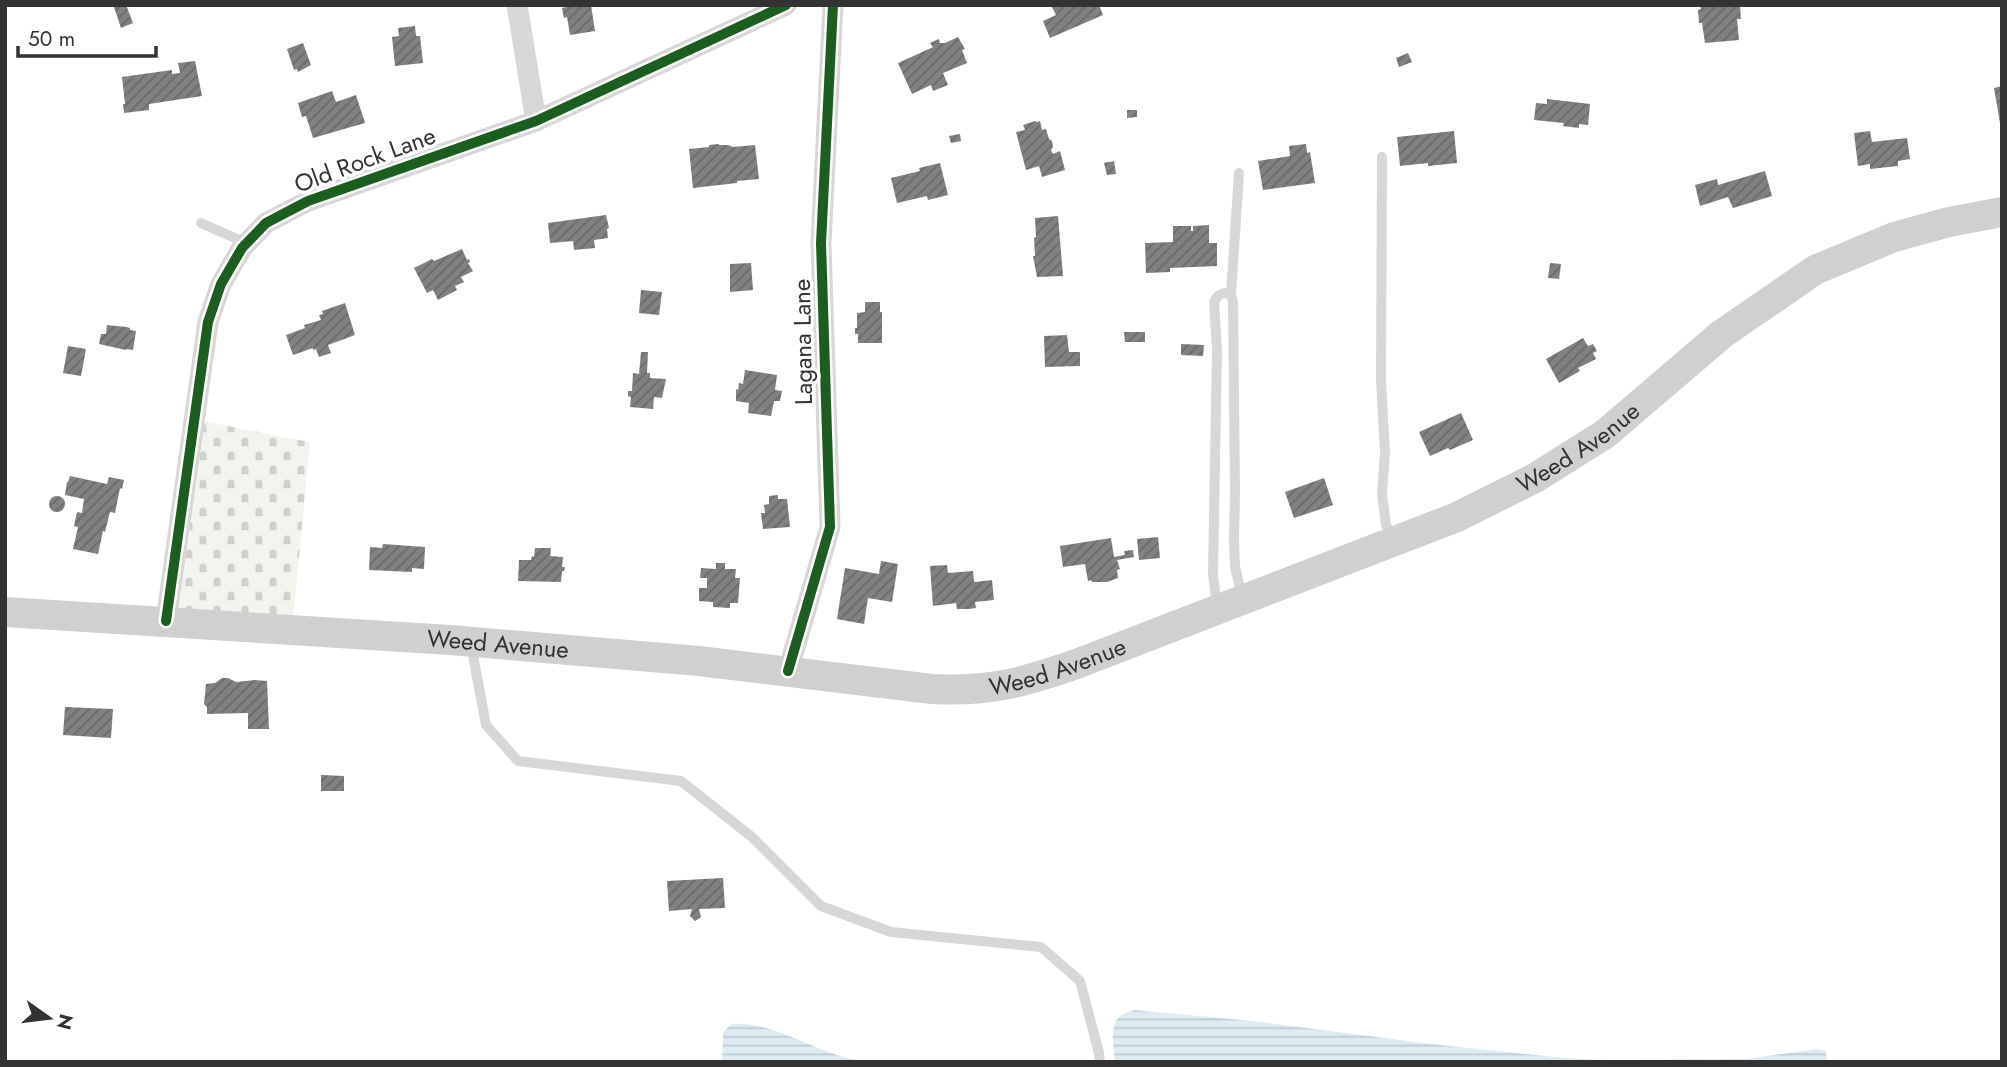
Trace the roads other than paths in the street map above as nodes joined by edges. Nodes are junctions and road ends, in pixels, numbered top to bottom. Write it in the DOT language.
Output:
graph roads {
  1 [pos="517,5"];
  2 [pos="786,5"];
  3 [pos="833,5"];
  4 [pos="536,121"];
  5 [pos="1382,157"];
  6 [pos="1240,173"];
  7 [pos="2002,212"];
  8 [pos="201,223"];
  9 [pos="246,243"];
  10 [pos="1231,294"];
  11 [pos="1393,541"];
  12 [pos="1230,604"];
  13 [pos="5,612"];
  14 [pos="166,621"];
  15 [pos="471,642"];
  16 [pos="788,671"];
  17 [pos="1100,1062"];
  1 -- 4 [label="street"];
  2 -- 4 [label="street, Old Rock Lane"];
  3 -- 16 [label="street, Lagana Lane"];
  4 -- 9 [label="street, Old Rock Lane"];
  5 -- 11 [label="lane"];
  6 -- 10 [label="lane"];
  7 -- 11 [label="main road, Weed Avenue"];
  8 -- 9 [label="lane"];
  9 -- 14 [label="street, Old Rock Lane"];
  10 -- 12 [label="lane"];
  10 -- 12 [label="lane"];
  11 -- 12 [label="main road, Weed Avenue"];
  12 -- 16 [label="main road, Weed Avenue"];
  13 -- 14 [label="main road, Weed Avenue"];
  14 -- 15 [label="main road, Weed Avenue"];
  15 -- 16 [label="main road, Weed Avenue"];
  15 -- 17 [label="lane"];
}
